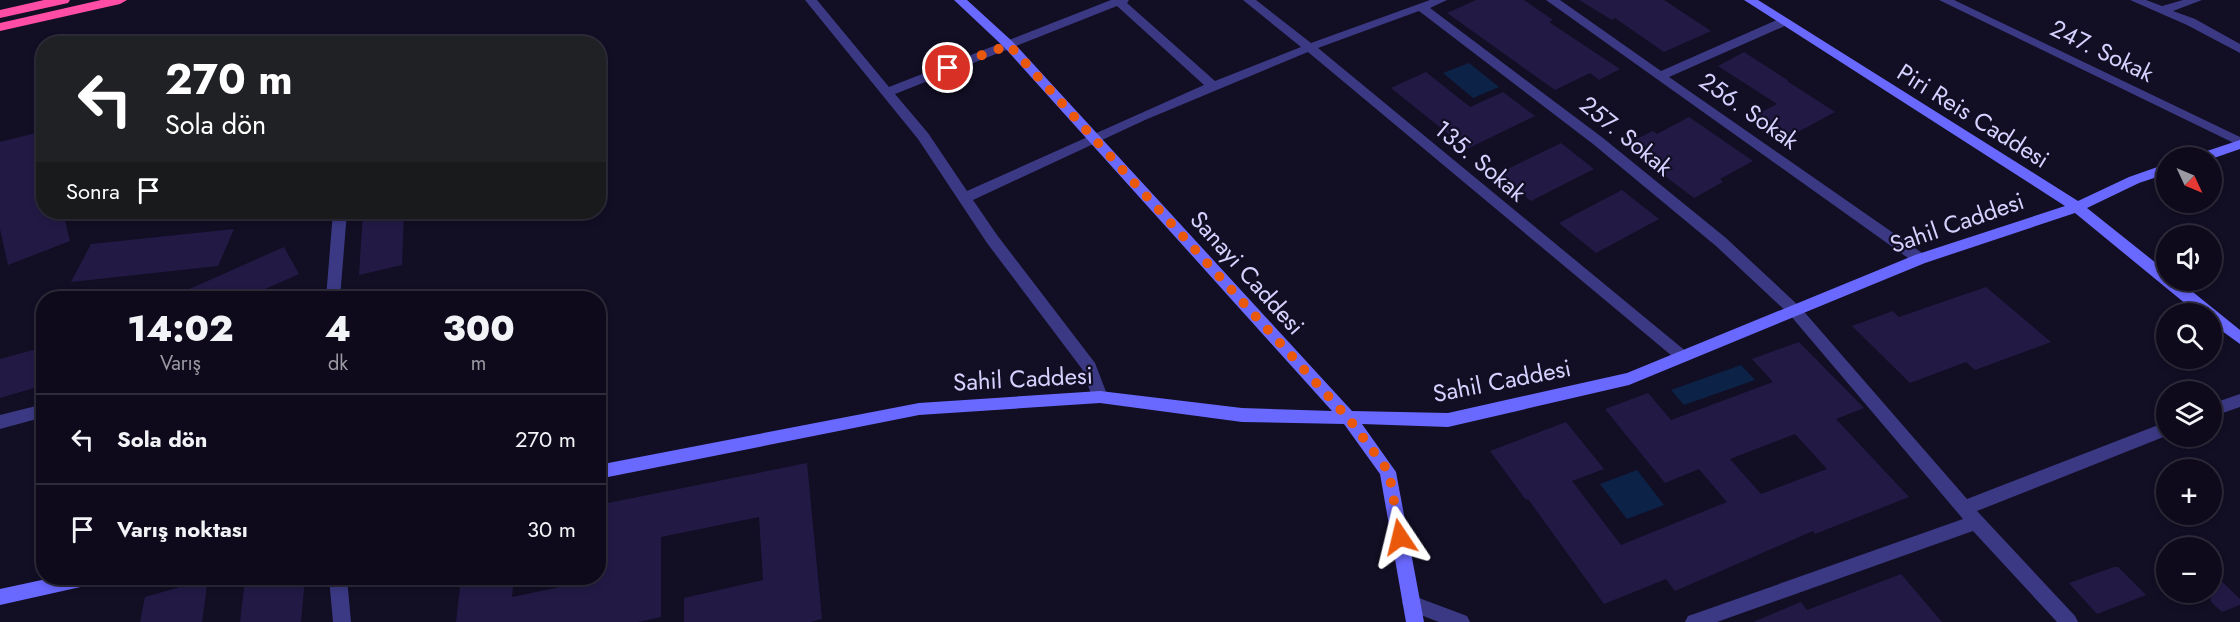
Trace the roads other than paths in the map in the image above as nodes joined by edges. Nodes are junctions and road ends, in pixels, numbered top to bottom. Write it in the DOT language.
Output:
graph roads {
  1 [pos="63,0"];
  2 [pos="120,0"];
  3 [pos="811,0"];
  4 [pos="960,0"];
  5 [pos="1248,0"];
  6 [pos="1441,0"];
  7 [pos="1552,0"];
  8 [pos="1750,0"];
  9 [pos="1945,0"];
  10 [pos="2136,0"];
  11 [pos="2196,0"];
  12 [pos="1120,1"];
  13 [pos="1421,6"];
  14 [pos="2162,10"];
  15 [pos="0,14"];
  16 [pos="1783,22"];
  17 [pos="0,27"];
  18 [pos="1009,45"];
  19 [pos="1309,47"];
  20 [pos="2240,49"];
  21 [pos="1660,76"];
  22 [pos="1214,87"];
  23 [pos="887,92"];
  24 [pos="1095,137"];
  25 [pos="2240,143"];
  26 [pos="2222,150"];
  27 [pos="2156,172"];
  28 [pos="964,198"];
  29 [pos="2077,207"];
  30 [pos="339,219"];
  31 [pos="1920,259"];
  32 [pos="2156,271"];
  33 [pos="334,291"];
  34 [pos="2181,291"];
  35 [pos="2196,303"];
  36 [pos="1795,311"];
  37 [pos="2222,324"];
  38 [pos="2240,338"];
  39 [pos="1683,357"];
  40 [pos="1101,397"];
  41 [pos="2240,400"];
  42 [pos="2222,407"];
  43 [pos="36,412"];
  44 [pos="1349,419"];
  45 [pos="0,422"];
  46 [pos="2156,433"];
  47 [pos="606,470"];
  48 [pos="1964,508"];
  49 [pos="1976,522"];
  50 [pos="44,585"];
  51 [pos="339,585"];
  52 [pos="0,597"];
  53 [pos="1411,603"];
  54 [pos="342,622"];
  55 [pos="1415,622"];
  56 [pos="1461,622"];
  57 [pos="1694,622"];
  58 [pos="2069,622"];
  1 -- 15 [label="highway"];
  2 -- 17 [label="highway"];
  3 -- 23 [label="street"];
  4 -- 18 [label="street, Sanayi Caddesi"];
  5 -- 19 [label="street, 135. Sokak"];
  6 -- 13 [label="street"];
  7 -- 21 [label="street, 256. Sokak"];
  8 -- 16 [label="street, Piri Reis Caddesi"];
  9 -- 25 [label="street, 247. Sokak"];
  10 -- 14 [label="street"];
  11 -- 14 [label="street"];
  12 -- 18 [label="street"];
  12 -- 22 [label="street"];
  13 -- 19 [label="street"];
  13 -- 36 [label="street, 257. Sokak"];
  14 -- 20 [label="street"];
  16 -- 21 [label="street"];
  16 -- 29 [label="street, Piri Reis Caddesi"];
  18 -- 23 [label="street"];
  18 -- 24 [label="street, Sanayi Caddesi"];
  19 -- 22 [label="street"];
  19 -- 39 [label="street, 135. Sokak"];
  21 -- 31 [label="street, 256. Sokak"];
  22 -- 24 [label="street"];
  23 -- 28 [label="street"];
  24 -- 28 [label="street"];
  24 -- 44 [label="street, Sanayi Caddesi"];
  25 -- 26 [label="street"];
  27 -- 29 [label="street, Sahil Caddesi"];
  28 -- 40 [label="street"];
  29 -- 31 [label="street, Sahil Caddesi"];
  29 -- 32 [label="street, Piri Reis Caddesi"];
  30 -- 33 [label="street"];
  31 -- 36 [label="street, Sahil Caddesi"];
  34 -- 35 [label="street, Piri Reis Caddesi"];
  36 -- 39 [label="street, Sahil Caddesi"];
  36 -- 48 [label="street, 257. Sokak"];
  37 -- 38 [label="street, Piri Reis Caddesi"];
  39 -- 44 [label="street, Sahil Caddesi"];
  40 -- 44 [label="street, Sahil Caddesi"];
  40 -- 47 [label="street, Sahil Caddesi"];
  41 -- 42 [label="street"];
  43 -- 45 [label="street"];
  44 -- 53 [label="street, Sanayi Caddesi"];
  46 -- 48 [label="street"];
  48 -- 49 [label="street, 257. Sokak"];
  49 -- 57 [label="street"];
  49 -- 58 [label="street, 257. Sokak"];
  50 -- 52 [label="street"];
  51 -- 54 [label="street"];
  53 -- 55 [label="street, Sanayi Caddesi"];
  53 -- 56 [label="street"];
}
